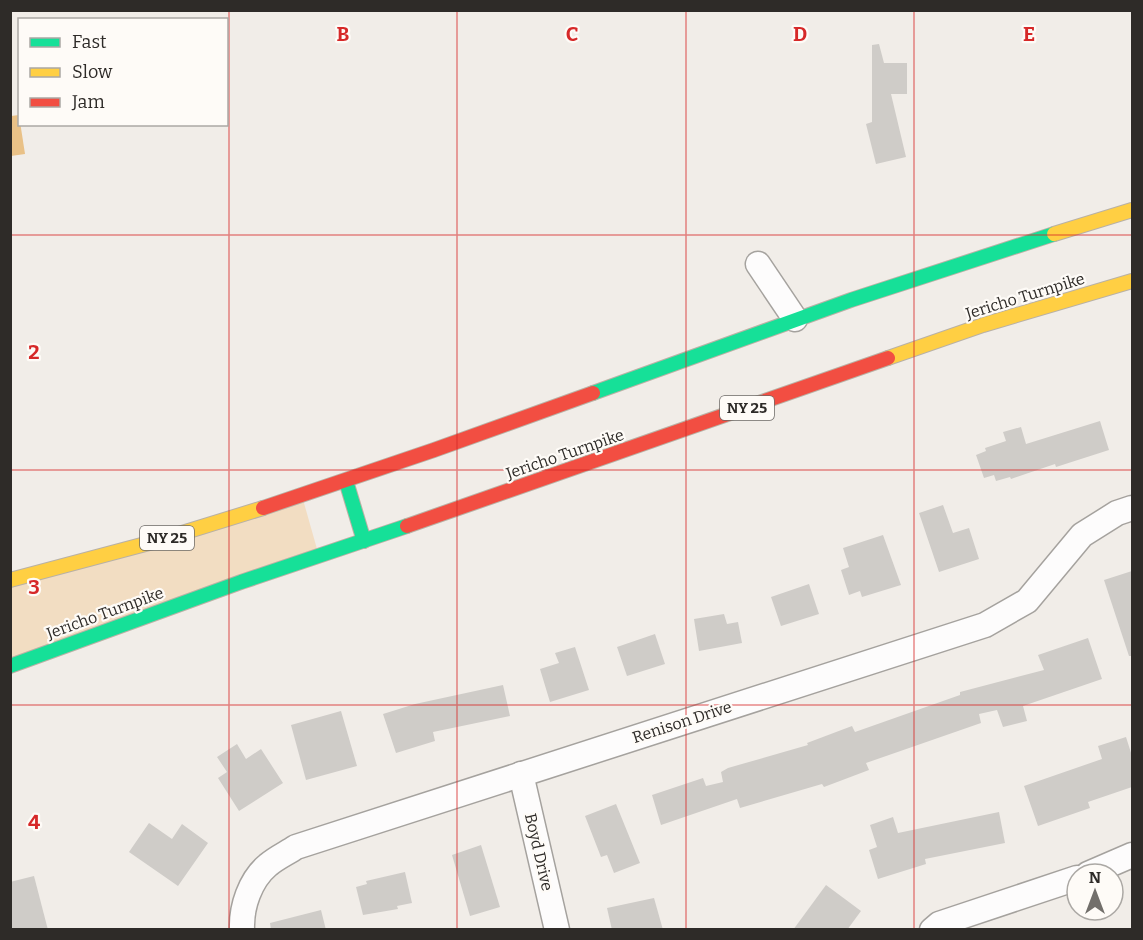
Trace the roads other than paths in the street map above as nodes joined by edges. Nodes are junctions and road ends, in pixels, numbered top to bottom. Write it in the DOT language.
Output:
graph roads {
  1 [pos="1132,210"];
  2 [pos="758,264"];
  3 [pos="1132,281"];
  4 [pos="795,319"];
  5 [pos="346,481"];
  6 [pos="1132,508"];
  7 [pos="364,541"];
  8 [pos="10,580"];
  9 [pos="10,666"];
  10 [pos="521,774"];
  11 [pos="1132,855"];
  12 [pos="1116,862"];
  13 [pos="1065,882"];
  14 [pos="242,930"];
  15 [pos="557,930"];
  16 [pos="932,930"];
  1 -- 4 [label="main road, NY 25"];
  2 -- 4 [label="street"];
  3 -- 7 [label="main road, Jericho Turnpike / NY 25"];
  4 -- 5 [label="main road, NY 25"];
  5 -- 7 [label="main road"];
  5 -- 8 [label="main road, NY 25"];
  6 -- 10 [label="street, Renison Drive"];
  7 -- 9 [label="main road, Jericho Turnpike / NY 25"];
  10 -- 14 [label="street, Renison Drive"];
  10 -- 15 [label="street, Boyd Drive"];
  11 -- 12 [label="street"];
  13 -- 16 [label="street"];
}
